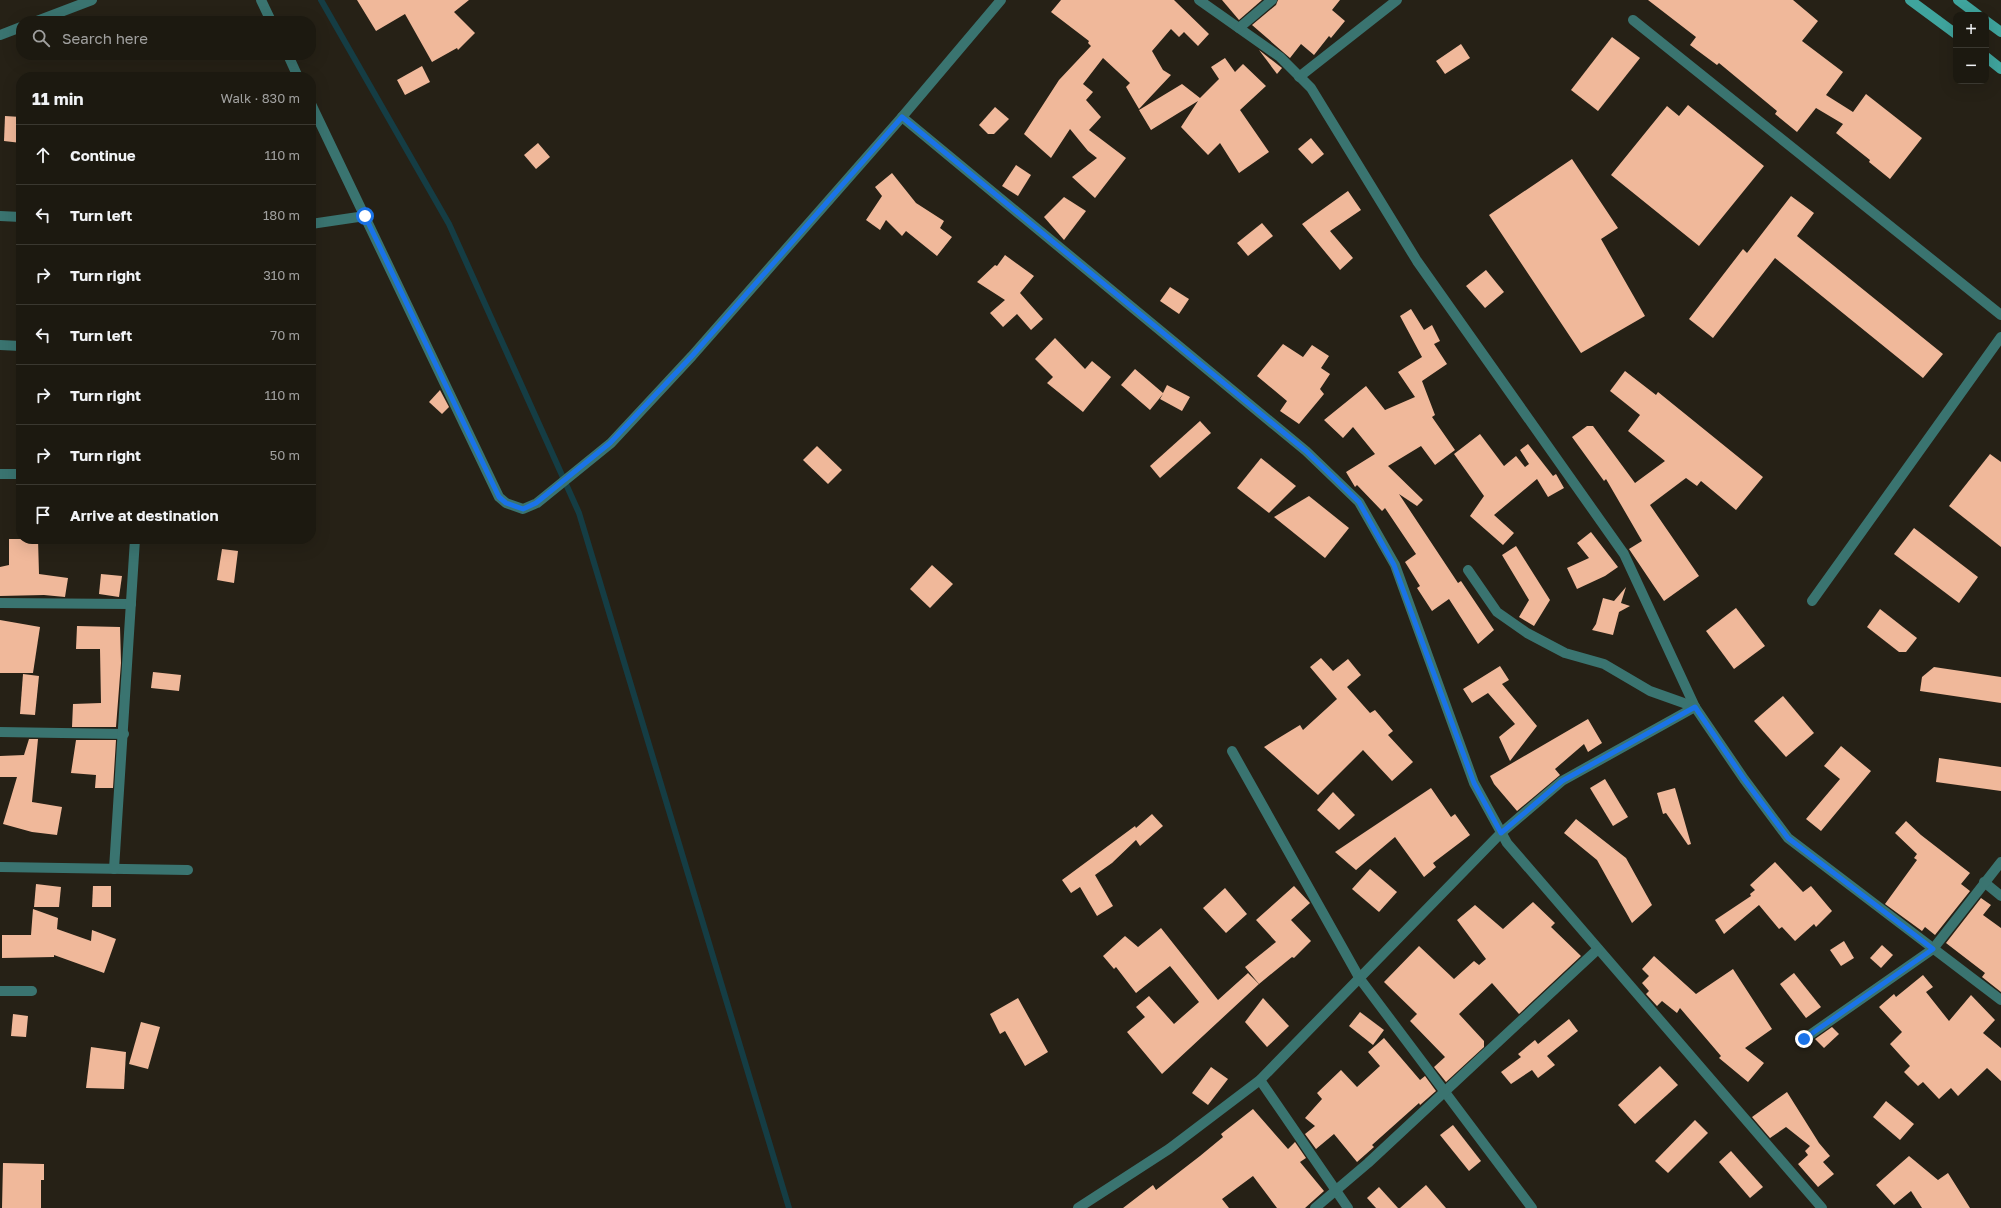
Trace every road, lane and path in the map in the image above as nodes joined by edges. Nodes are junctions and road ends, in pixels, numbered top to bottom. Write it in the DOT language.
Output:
graph roads {
  1 [pos="92,0"];
  2 [pos="261,0"];
  3 [pos="1001,0"];
  4 [pos="1199,0"];
  5 [pos="1272,0"];
  6 [pos="1398,0"];
  7 [pos="1910,0"];
  8 [pos="1958,0"];
  9 [pos="1974,12"];
  10 [pos="50,16"];
  11 [pos="269,16"];
  12 [pos="1633,20"];
  13 [pos="1989,23"];
  14 [pos="1239,28"];
  15 [pos="16,29"];
  16 [pos="1953,32"];
  17 [pos="2001,32"];
  18 [pos="0,35"];
  19 [pos="1989,59"];
  20 [pos="290,60"];
  21 [pos="2001,69"];
  22 [pos="296,72"];
  23 [pos="1299,77"];
  24 [pos="316,114"];
  25 [pos="902,117"];
  26 [pos="0,216"];
  27 [pos="16,216"];
  28 [pos="365,216"];
  29 [pos="316,223"];
  30 [pos="2001,315"];
  31 [pos="2001,337"];
  32 [pos="0,345"];
  33 [pos="16,346"];
  34 [pos="0,474"];
  35 [pos="16,474"];
  36 [pos="135,544"];
  37 [pos="1468,570"];
  38 [pos="1812,601"];
  39 [pos="0,602"];
  40 [pos="131,604"];
  41 [pos="1695,707"];
  42 [pos="0,732"];
  43 [pos="124,734"];
  44 [pos="1232,751"];
  45 [pos="1501,833"];
  46 [pos="2001,862"];
  47 [pos="0,867"];
  48 [pos="114,868"];
  49 [pos="188,870"];
  50 [pos="1984,882"];
  51 [pos="2001,896"];
  52 [pos="1598,949"];
  53 [pos="1933,949"];
  54 [pos="1360,979"];
  55 [pos="0,991"];
  56 [pos="32,991"];
  57 [pos="2001,1000"];
  58 [pos="1804,1039"];
  59 [pos="1260,1080"];
  60 [pos="1445,1091"];
  61 [pos="1335,1192"];
  62 [pos="1078,1208"];
  63 [pos="1315,1208"];
  64 [pos="1348,1208"];
  65 [pos="1532,1208"];
  66 [pos="1822,1208"];
  1 -- 10 [label="street"];
  2 -- 11 [label="street"];
  3 -- 25 [label="street"];
  4 -- 14 [label="street"];
  5 -- 14 [label="street"];
  6 -- 23 [label="street"];
  7 -- 16 [label="main road"];
  8 -- 9 [label="main road"];
  12 -- 30 [label="street"];
  13 -- 17 [label="main road"];
  14 -- 23 [label="street"];
  15 -- 18 [label="street"];
  19 -- 21 [label="main road"];
  20 -- 22 [label="street"];
  23 -- 41 [label="street"];
  24 -- 28 [label="street"];
  25 -- 28 [label="street"];
  25 -- 45 [label="street"];
  26 -- 27 [label="street"];
  28 -- 29 [label="street"];
  31 -- 38 [label="street"];
  32 -- 33 [label="street"];
  34 -- 35 [label="street"];
  36 -- 40 [label="street"];
  37 -- 41 [label="street"];
  39 -- 40 [label="street"];
  40 -- 43 [label="street"];
  41 -- 45 [label="street"];
  41 -- 53 [label="street"];
  42 -- 43 [label="street"];
  43 -- 48 [label="street"];
  44 -- 54 [label="street"];
  45 -- 52 [label="street"];
  45 -- 54 [label="street"];
  46 -- 50 [label="street"];
  47 -- 48 [label="street"];
  48 -- 49 [label="street"];
  50 -- 51 [label="street"];
  50 -- 53 [label="street"];
  52 -- 60 [label="street"];
  52 -- 66 [label="street"];
  53 -- 57 [label="street"];
  53 -- 58 [label="street"];
  54 -- 59 [label="street"];
  54 -- 60 [label="street"];
  55 -- 56 [label="street"];
  59 -- 61 [label="street"];
  59 -- 62 [label="street"];
  60 -- 61 [label="street"];
  60 -- 65 [label="street"];
  61 -- 63 [label="street"];
  61 -- 64 [label="street"];
}
